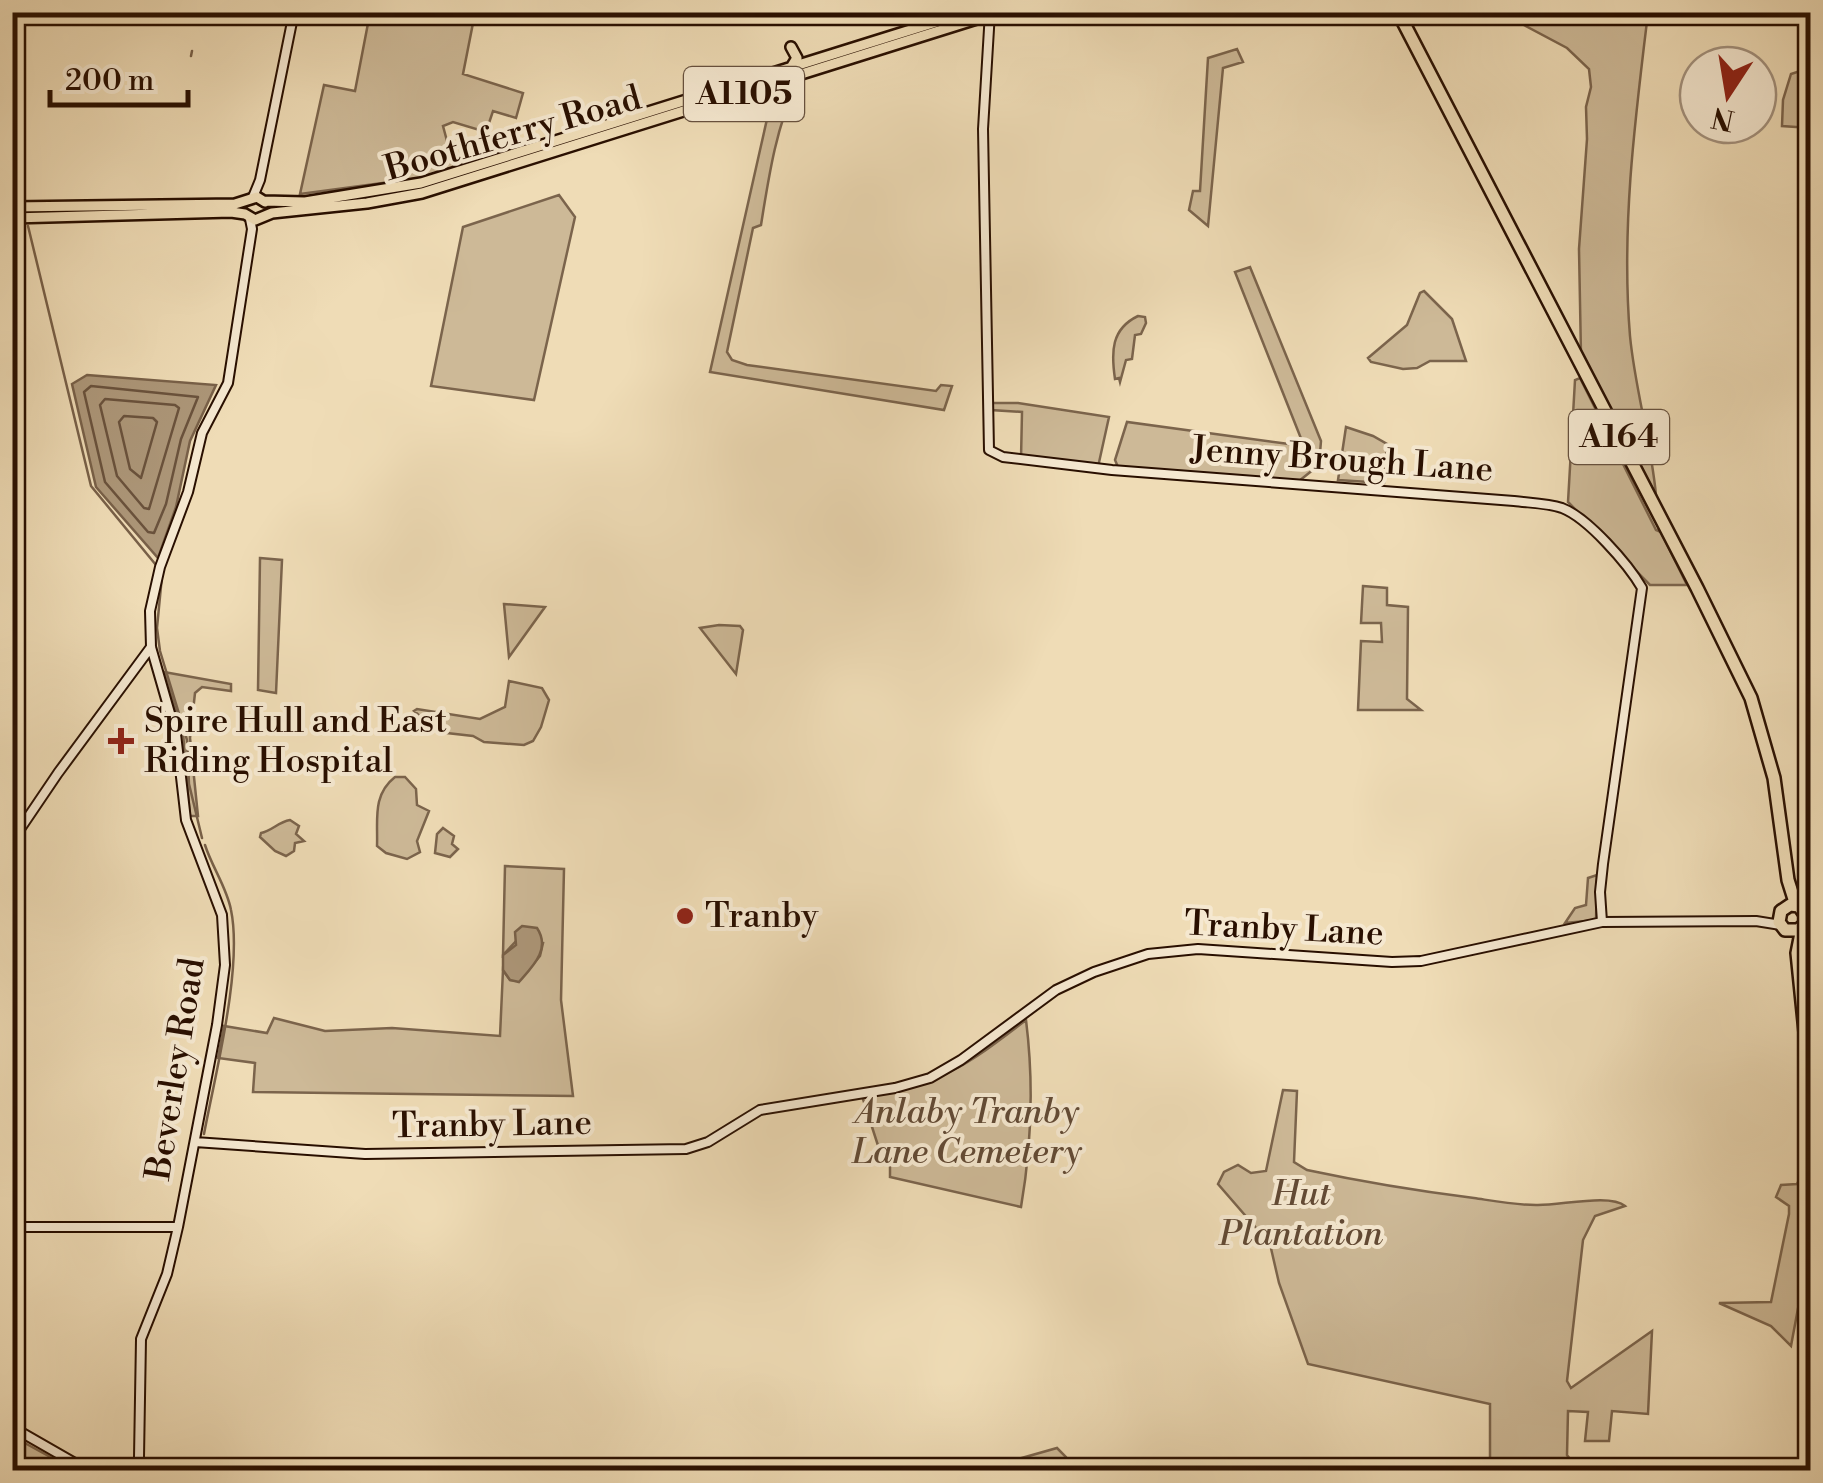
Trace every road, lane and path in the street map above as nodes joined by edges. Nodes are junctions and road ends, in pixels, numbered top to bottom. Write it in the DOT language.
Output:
graph roads {
  1 [pos="294,12"];
  2 [pos="968,12"];
  3 [pos="1398,12"];
  4 [pos="993,13"];
  5 [pos="791,47"];
  6 [pos="790,68"];
  7 [pos="256,199"];
  8 [pos="12,207"];
  9 [pos="12,218"];
  10 [pos="254,219"];
  11 [pos="150,646"];
  12 [pos="12,841"];
  13 [pos="1788,880"];
  14 [pos="1805,916"];
  15 [pos="1782,919"];
  16 [pos="1602,922"];
  17 [pos="1797,954"];
  18 [pos="1810,1080"];
  19 [pos="195,1142"];
  20 [pos="178,1227"];
  21 [pos="12,1228"];
  22 [pos="12,1427"];
  23 [pos="139,1457"];
  24 [pos="88,1470"];
  25 [pos="134,1470"];
  26 [pos="142,1470"];
  1 -- 7 [label="main road"];
  2 -- 6 [label="main road, Boothferry Road / A1105"];
  3 -- 13 [label="highway, A164"];
  4 -- 10 [label="main road, Boothferry Road / A1105"];
  4 -- 16 [label="main road, Jenny Brough Lane"];
  5 -- 6 [label="main road"];
  6 -- 7 [label="main road, Boothferry Road / A1105"];
  7 -- 8 [label="main road, Boothferry Road / A1105"];
  7 -- 10 [label="main road"];
  7 -- 10 [label="main road"];
  9 -- 10 [label="main road, Boothferry Road / A1105"];
  10 -- 11 [label="main road, Beverley Road"];
  11 -- 12 [label="main road"];
  11 -- 19 [label="main road, Beverley Road"];
  13 -- 14 [label="highway, A164"];
  13 -- 15 [label="highway, A164"];
  14 -- 15 [label="highway"];
  14 -- 15 [label="highway"];
  14 -- 17 [label="highway"];
  15 -- 16 [label="main road, Tranby Lane"];
  15 -- 17 [label="highway"];
  16 -- 19 [label="main road, Tranby Lane"];
  17 -- 18 [label="highway"];
  19 -- 20 [label="main road, Beverley Road"];
  20 -- 21 [label="main road"];
  20 -- 23 [label="main road, Beverley Road"];
  22 -- 24 [label="main road"];
  23 -- 25 [label="main road, Beverley Road"];
  23 -- 26 [label="main road, Beverley Road"];
}
